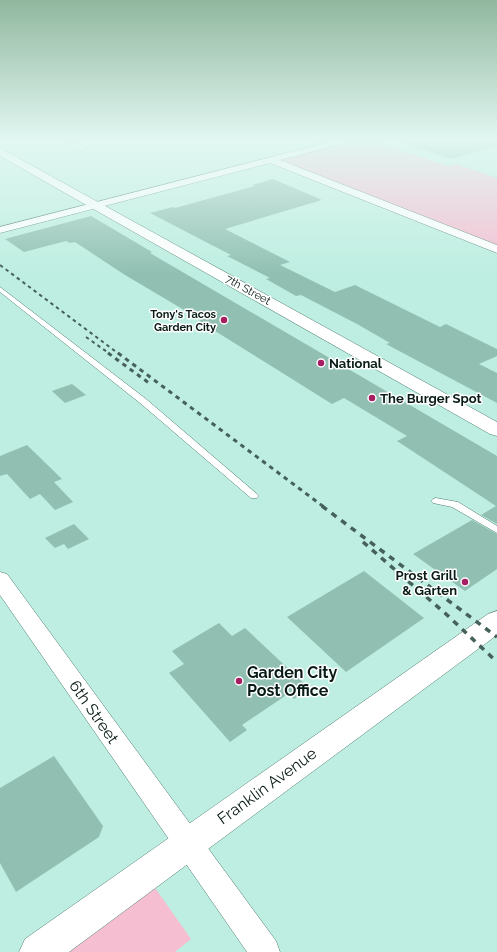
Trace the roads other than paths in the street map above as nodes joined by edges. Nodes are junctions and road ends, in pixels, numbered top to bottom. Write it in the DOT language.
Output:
graph roads {
  1 [pos="62,185"];
  2 [pos="173,185"];
  3 [pos="335,185"];
  4 [pos="97,205"];
  5 [pos="0,230"];
  6 [pos="497,250"];
  7 [pos="0,289"];
  8 [pos="497,430"];
  9 [pos="254,496"];
  10 [pos="436,501"];
  11 [pos="497,530"];
  12 [pos="0,580"];
  13 [pos="497,622"];
  14 [pos="188,845"];
  15 [pos="38,952"];
  16 [pos="265,952"];
  1 -- 4 [label="street, 7th Street"];
  2 -- 4 [label="street"];
  3 -- 6 [label="street"];
  4 -- 5 [label="street"];
  4 -- 8 [label="street, 7th Street"];
  7 -- 9 [label="lane"];
  10 -- 11 [label="lane"];
  12 -- 14 [label="street, 6th Street"];
  13 -- 14 [label="street, Franklin Avenue"];
  14 -- 15 [label="street, Franklin Avenue"];
  14 -- 16 [label="street, 6th Street"];
}
